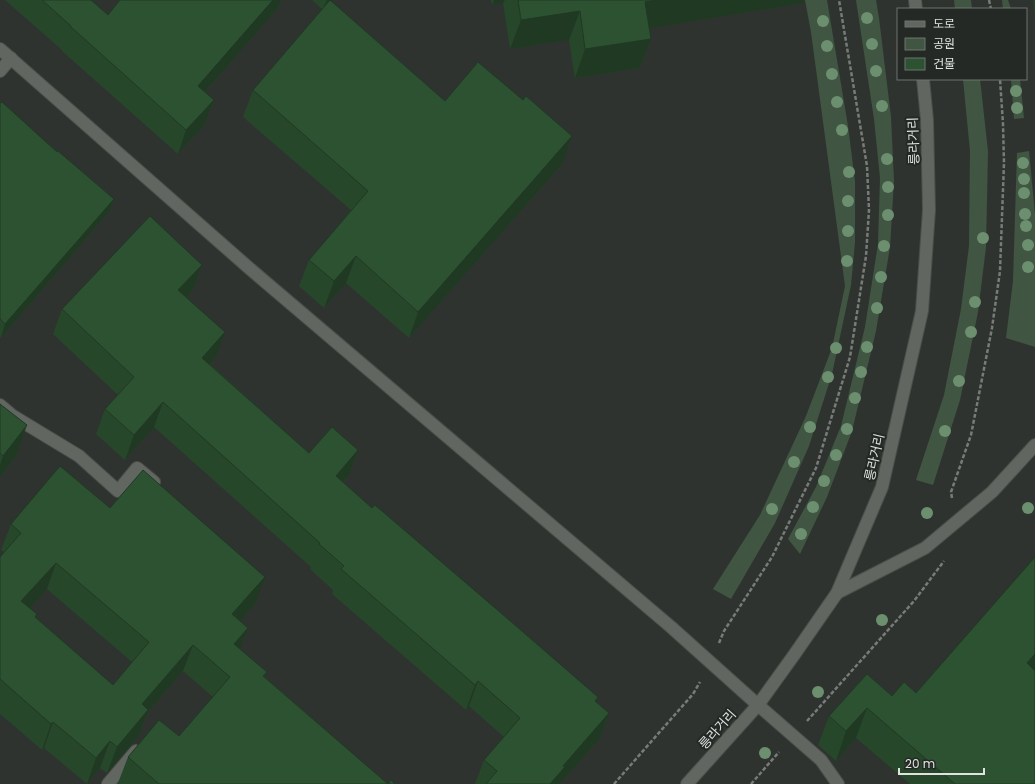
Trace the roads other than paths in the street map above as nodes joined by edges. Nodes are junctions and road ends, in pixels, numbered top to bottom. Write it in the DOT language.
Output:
graph roads {
  1 [pos="0,49"];
  2 [pos="11,58"];
  3 [pos="0,70"];
  4 [pos="923,80"];
  5 [pos="0,405"];
  6 [pos="1035,445"];
  7 [pos="160,488"];
  8 [pos="837,593"];
  9 [pos="758,704"];
  10 [pos="142,744"];
  11 [pos="108,784"];
  12 [pos="687,784"];
  13 [pos="838,784"];
  1 -- 2 [label="street"];
  2 -- 3 [label="street"];
  2 -- 9 [label="street"];
  4 -- 8 [label="street, 릉라거리"];
  5 -- 7 [label="street"];
  6 -- 8 [label="street"];
  8 -- 9 [label="street, 릉라거리"];
  9 -- 12 [label="street, 릉라거리"];
  9 -- 13 [label="street"];
  10 -- 11 [label="street"];
}
